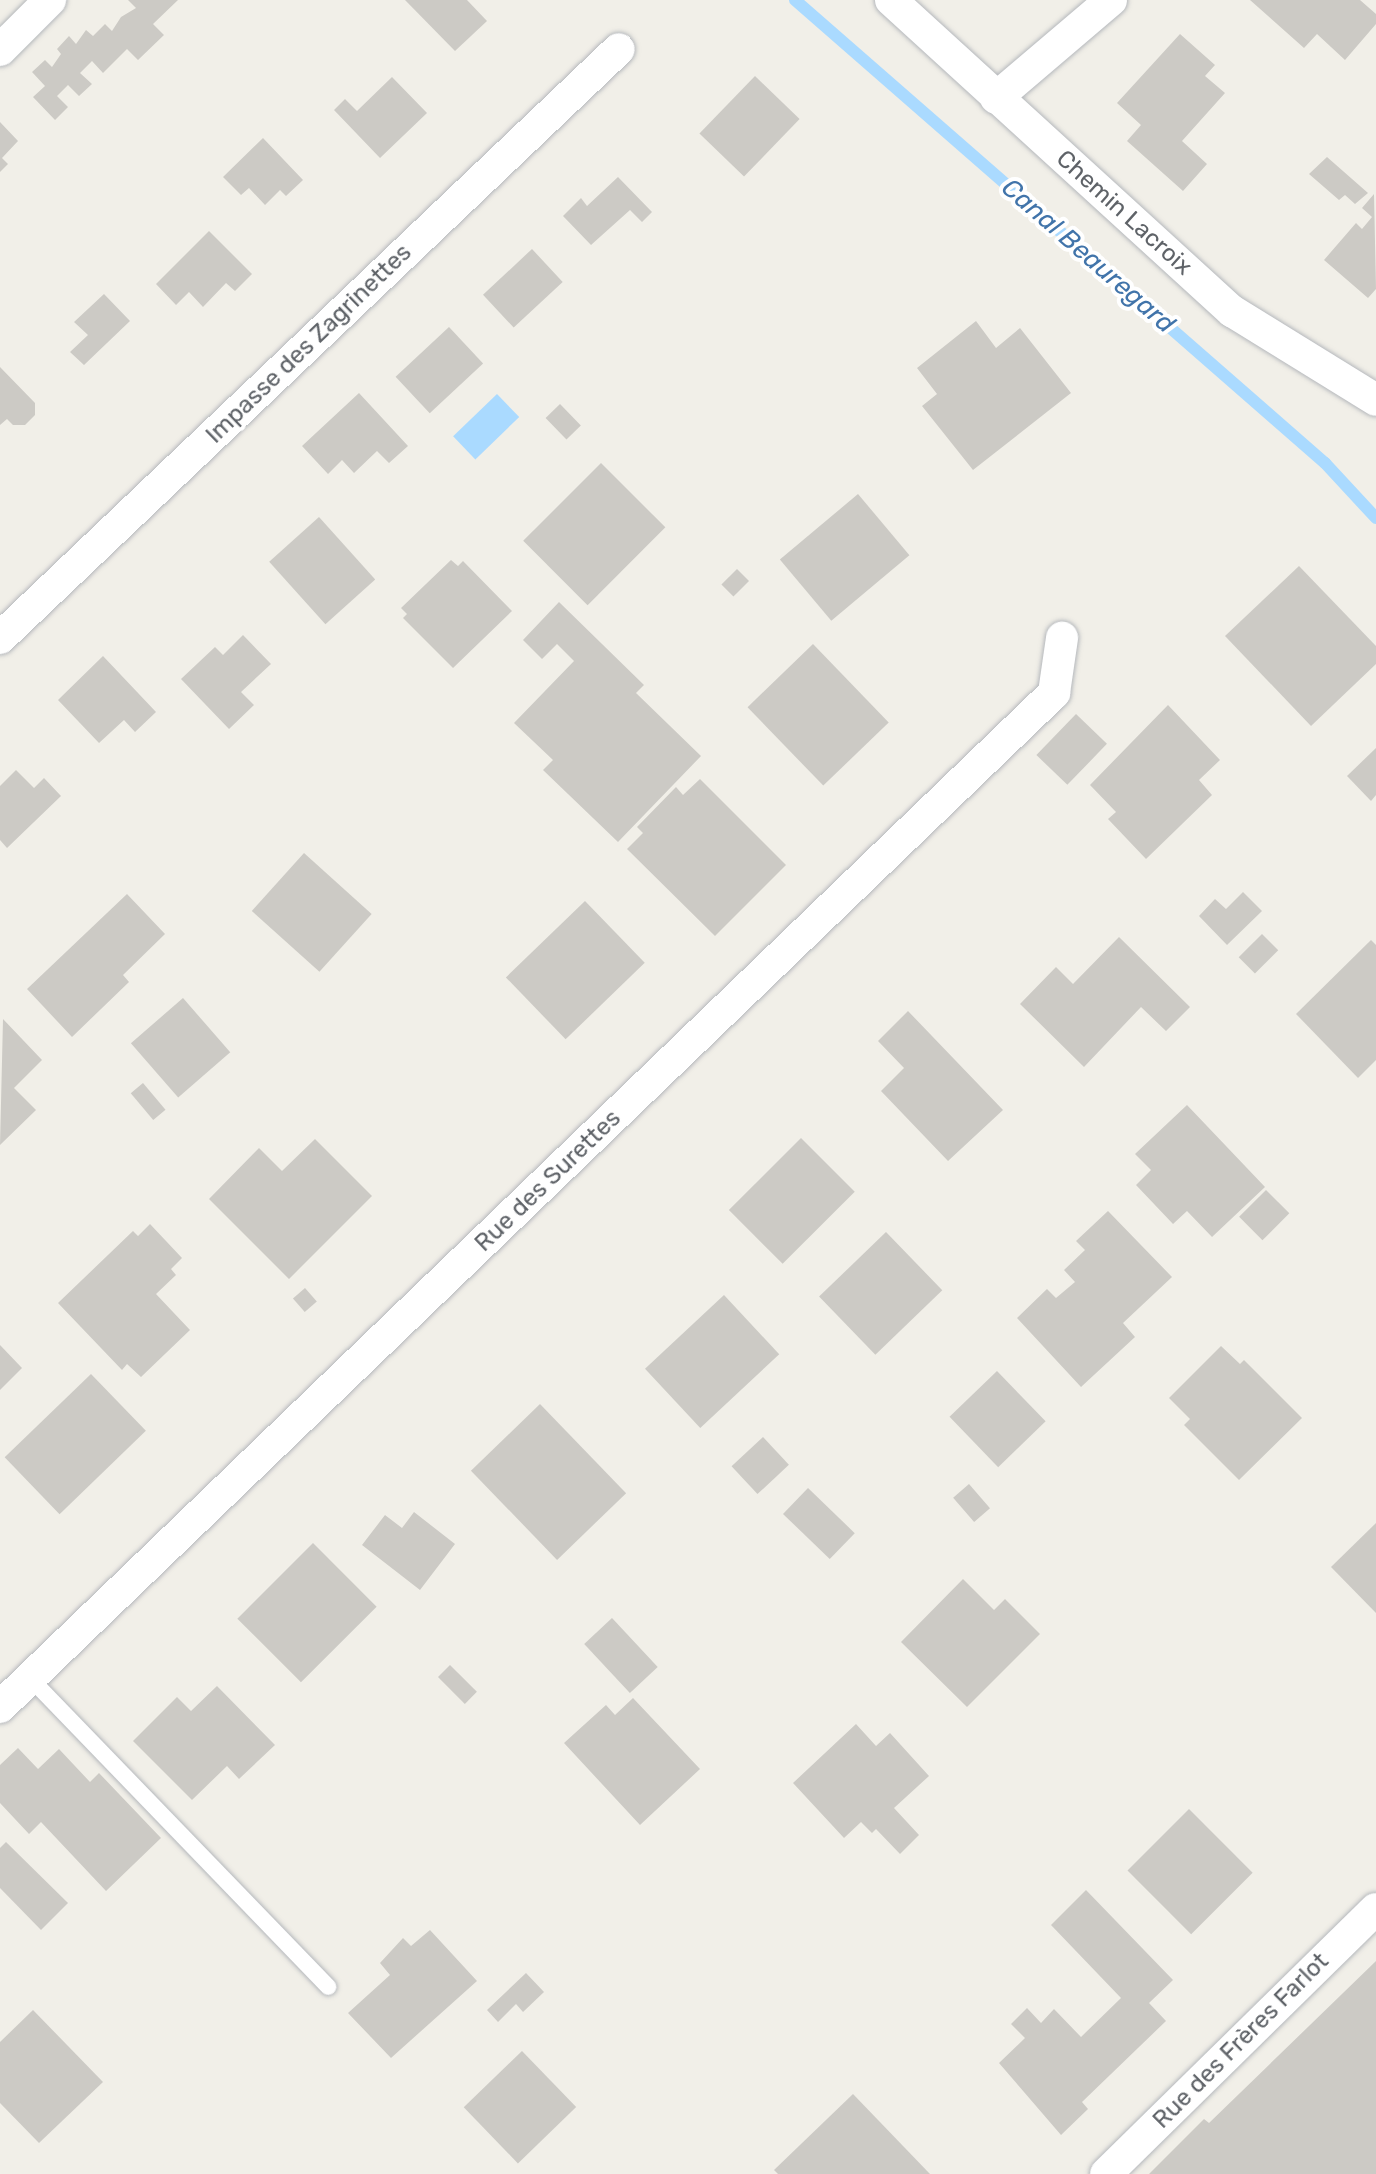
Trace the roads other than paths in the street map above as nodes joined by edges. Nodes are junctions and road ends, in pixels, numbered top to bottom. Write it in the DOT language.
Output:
graph roads {
  1 [pos="891,0"];
  2 [pos="1111,0"];
  3 [pos="47,1"];
  4 [pos="619,49"];
  5 [pos="0,50"];
  6 [pos="996,98"];
  7 [pos="1373,393"];
  8 [pos="0,638"];
  9 [pos="1062,638"];
  10 [pos="31,1679"];
  11 [pos="0,1707"];
  12 [pos="1376,1909"];
  13 [pos="328,1987"];
  14 [pos="1106,2174"];
  1 -- 6 [label="street, Chemin Lacroix"];
  2 -- 6 [label="street"];
  3 -- 5 [label="street"];
  4 -- 8 [label="street, Impasse des Zagrinettes"];
  6 -- 7 [label="street, Chemin Lacroix"];
  9 -- 10 [label="street, Rue des Surettes"];
  10 -- 11 [label="street, Rue des Surettes"];
  10 -- 13 [label="lane"];
  12 -- 14 [label="street, Rue des Frères Farlot"];
}
